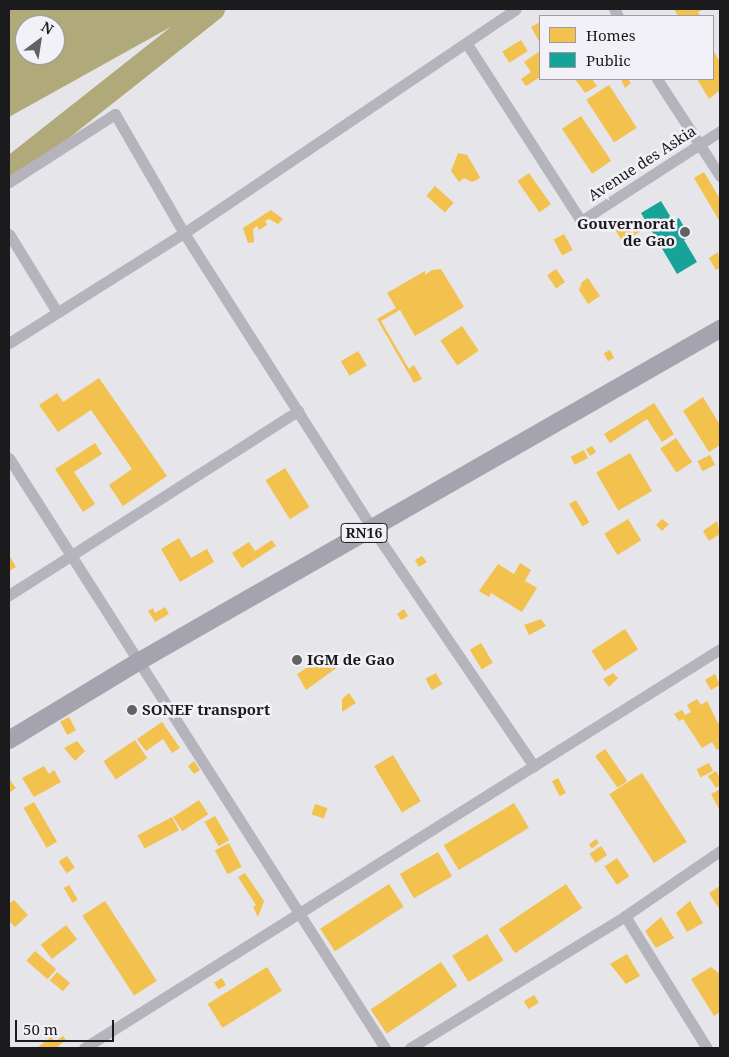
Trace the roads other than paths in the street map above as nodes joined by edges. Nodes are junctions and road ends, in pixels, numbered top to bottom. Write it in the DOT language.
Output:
graph roads {
  1 [pos="516,9"];
  2 [pos="467,44"];
  3 [pos="658,80"];
  4 [pos="720,130"];
  5 [pos="698,144"];
  6 [pos="720,176"];
  7 [pos="9,182"];
  8 [pos="184,233"];
  9 [pos="9,234"];
  10 [pos="57,312"];
  11 [pos="720,329"];
  12 [pos="9,343"];
  13 [pos="298,411"];
  14 [pos="9,458"];
  15 [pos="372,528"];
  16 [pos="71,556"];
  17 [pos="9,595"];
  18 [pos="720,649"];
  19 [pos="138,662"];
  20 [pos="9,740"];
  21 [pos="534,766"];
  22 [pos="720,851"];
  23 [pos="300,913"];
  24 [pos="625,916"];
  25 [pos="84,1048"];
  26 [pos="385,1048"];
  27 [pos="410,1048"];
  28 [pos="707,1048"];
  1 -- 2 [label="street"];
  2 -- 5 [label="street, Avenue des Askia"];
  2 -- 8 [label="street"];
  3 -- 5 [label="street"];
  4 -- 5 [label="street, Avenue des Askia"];
  5 -- 6 [label="street"];
  7 -- 8 [label="street"];
  8 -- 10 [label="street"];
  8 -- 13 [label="street"];
  9 -- 10 [label="street"];
  10 -- 12 [label="street"];
  11 -- 15 [label="main road, RN16"];
  13 -- 15 [label="street"];
  13 -- 16 [label="street"];
  14 -- 16 [label="street"];
  15 -- 19 [label="main road, RN16"];
  15 -- 21 [label="street"];
  16 -- 17 [label="street"];
  16 -- 19 [label="street"];
  18 -- 21 [label="street"];
  19 -- 20 [label="main road, RN16"];
  19 -- 23 [label="street"];
  21 -- 23 [label="street"];
  22 -- 24 [label="street"];
  23 -- 25 [label="street"];
  23 -- 26 [label="street"];
  24 -- 27 [label="street"];
  24 -- 28 [label="street"];
}
